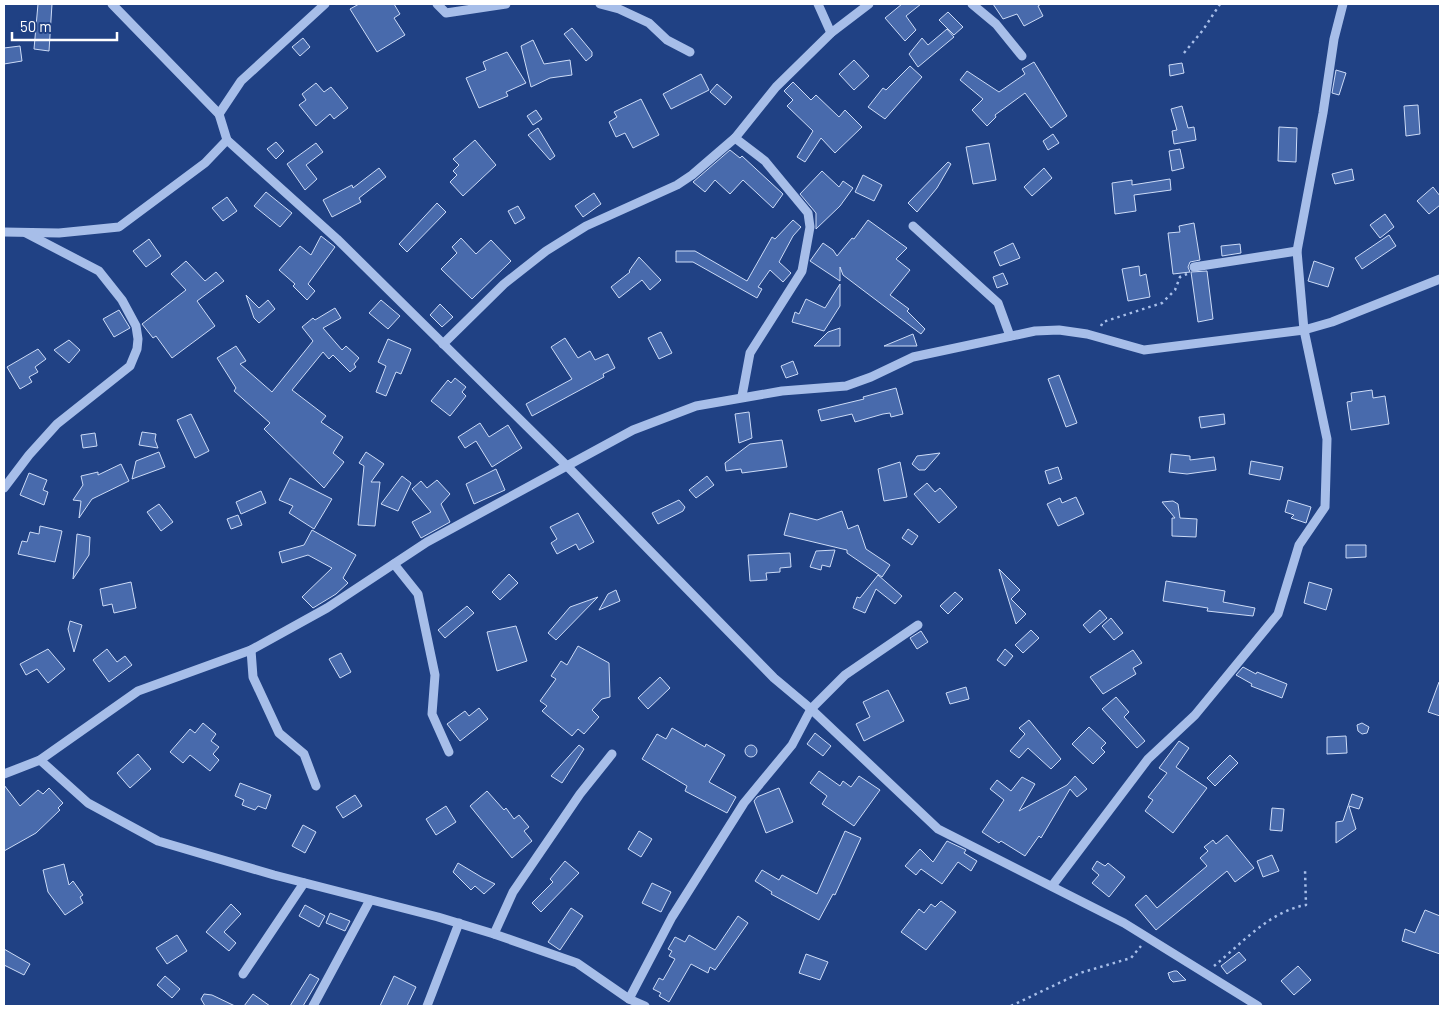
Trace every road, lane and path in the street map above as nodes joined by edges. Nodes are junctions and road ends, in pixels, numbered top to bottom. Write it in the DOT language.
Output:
graph roads {
  1 [pos="112,4"];
  2 [pos="325,4"];
  3 [pos="437,4"];
  4 [pos="506,4"];
  5 [pos="600,4"];
  6 [pos="818,4"];
  7 [pos="869,4"];
  8 [pos="972,4"];
  9 [pos="1220,4"];
  10 [pos="1343,4"];
  11 [pos="831,33"];
  12 [pos="690,52"];
  13 [pos="1184,53"];
  14 [pos="1022,56"];
  15 [pos="220,114"];
  16 [pos="735,138"];
  17 [pos="227,140"];
  18 [pos="913,226"];
  19 [pos="4,232"];
  20 [pos="24,232"];
  21 [pos="1297,251"];
  22 [pos="1194,267"];
  23 [pos="1440,279"];
  24 [pos="1304,330"];
  25 [pos="1010,336"];
  26 [pos="1096,336"];
  27 [pos="443,344"];
  28 [pos="742,396"];
  29 [pos="568,467"];
  30 [pos="4,488"];
  31 [pos="394,564"];
  32 [pos="918,625"];
  33 [pos="251,650"];
  34 [pos="811,709"];
  35 [pos="449,752"];
  36 [pos="612,754"];
  37 [pos="40,760"];
  38 [pos="4,774"];
  39 [pos="316,786"];
  40 [pos="1304,869"];
  41 [pos="304,883"];
  42 [pos="1052,886"];
  43 [pos="370,900"];
  44 [pos="460,924"];
  45 [pos="494,934"];
  46 [pos="1148,938"];
  47 [pos="243,974"];
  48 [pos="1205,974"];
  49 [pos="629,1000"];
  50 [pos="313,1006"];
  51 [pos="428,1006"];
  52 [pos="645,1006"];
  53 [pos="1011,1006"];
  54 [pos="1258,1006"];
  1 -- 15 [label="street"];
  2 -- 15 [label="street"];
  3 -- 4 [label="street"];
  5 -- 12 [label="street"];
  6 -- 11 [label="street"];
  7 -- 11 [label="street"];
  8 -- 14 [label="street"];
  9 -- 13 [label="path"];
  10 -- 21 [label="street"];
  11 -- 16 [label="street"];
  15 -- 17 [label="street"];
  16 -- 27 [label="street"];
  16 -- 28 [label="street"];
  17 -- 20 [label="street"];
  17 -- 27 [label="street"];
  18 -- 25 [label="street"];
  19 -- 20 [label="street"];
  20 -- 30 [label="street"];
  21 -- 22 [label="street"];
  21 -- 24 [label="street"];
  22 -- 26 [label="path"];
  23 -- 24 [label="street"];
  24 -- 26 [label="street"];
  24 -- 42 [label="street"];
  25 -- 26 [label="street"];
  25 -- 28 [label="street"];
  27 -- 29 [label="street"];
  28 -- 29 [label="street"];
  29 -- 31 [label="street"];
  29 -- 34 [label="street"];
  31 -- 33 [label="street"];
  31 -- 35 [label="street"];
  32 -- 34 [label="street"];
  33 -- 37 [label="street"];
  33 -- 39 [label="street"];
  34 -- 42 [label="street"];
  34 -- 49 [label="street"];
  36 -- 45 [label="street"];
  37 -- 38 [label="street"];
  37 -- 41 [label="street"];
  40 -- 48 [label="path"];
  41 -- 43 [label="street"];
  41 -- 47 [label="street"];
  42 -- 46 [label="street"];
  43 -- 44 [label="street"];
  43 -- 50 [label="street"];
  44 -- 45 [label="street"];
  44 -- 51 [label="street"];
  45 -- 49 [label="street"];
  46 -- 48 [label="street"];
  46 -- 53 [label="path"];
  48 -- 54 [label="street"];
  49 -- 52 [label="street"];
}
